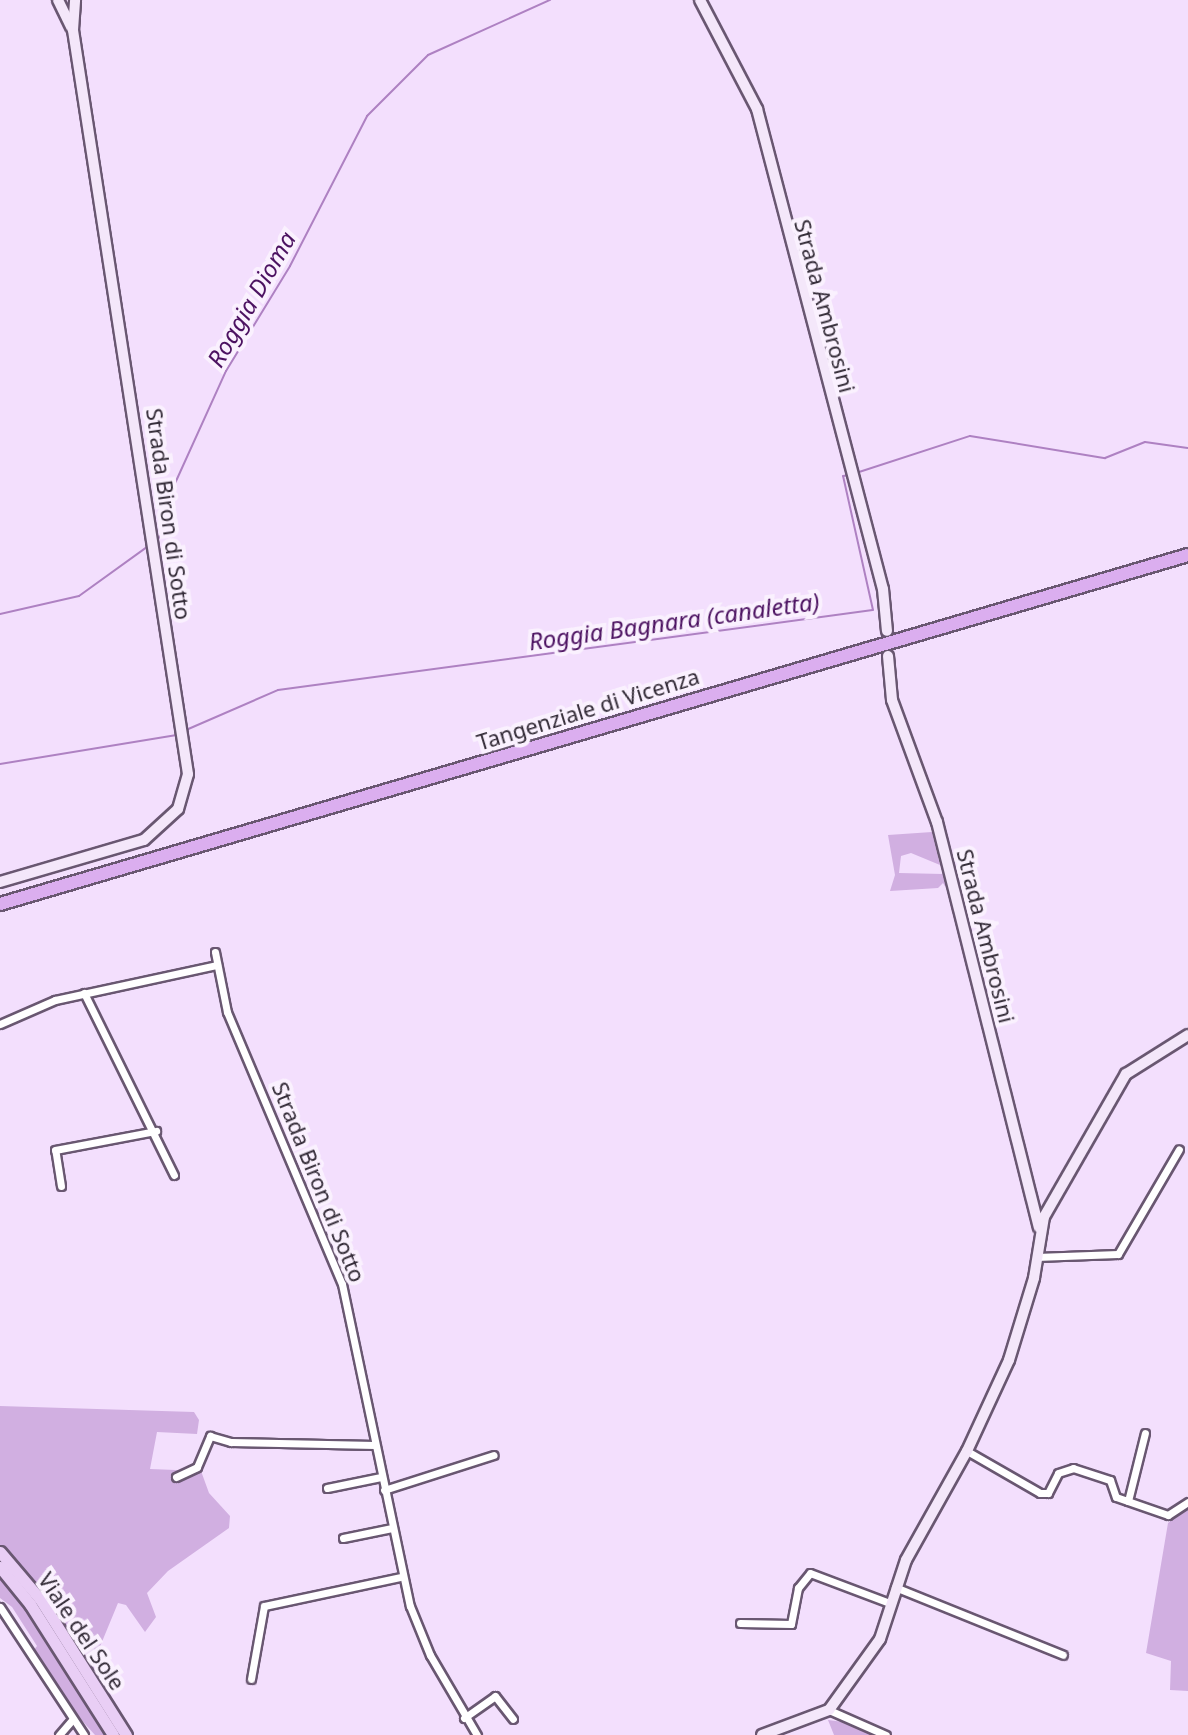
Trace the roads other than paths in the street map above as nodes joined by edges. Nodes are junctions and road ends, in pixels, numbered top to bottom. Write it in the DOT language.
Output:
graph roads {
  1 [pos="58,0"];
  2 [pos="75,0"];
  3 [pos="700,0"];
  4 [pos="73,30"];
  5 [pos="1188,555"];
  6 [pos="887,631"];
  7 [pos="888,656"];
  8 [pos="0,882"];
  9 [pos="0,904"];
  10 [pos="215,952"];
  11 [pos="217,965"];
  12 [pos="84,993"];
  13 [pos="0,1024"];
  14 [pos="1188,1035"];
  15 [pos="156,1131"];
  16 [pos="1179,1149"];
  17 [pos="174,1175"];
  18 [pos="61,1186"];
  19 [pos="1039,1229"];
  20 [pos="1036,1257"];
  21 [pos="1145,1433"];
  22 [pos="375,1445"];
  23 [pos="967,1451"];
  24 [pos="494,1455"];
  25 [pos="176,1477"];
  26 [pos="381,1477"];
  27 [pos="327,1488"];
  28 [pos="384,1490"];
  29 [pos="1128,1501"];
  30 [pos="1188,1502"];
  31 [pos="392,1528"];
  32 [pos="343,1538"];
  33 [pos="0,1552"];
  34 [pos="0,1567"];
  35 [pos="400,1577"];
  36 [pos="894,1587"];
  37 [pos="890,1603"];
  38 [pos="0,1607"];
  39 [pos="740,1623"];
  40 [pos="1063,1655"];
  41 [pos="251,1679"];
  42 [pos="829,1710"];
  43 [pos="464,1718"];
  44 [pos="73,1719"];
  45 [pos="513,1719"];
  46 [pos="59,1735"];
  47 [pos="84,1735"];
  48 [pos="113,1735"];
  49 [pos="126,1735"];
  50 [pos="477,1735"];
  51 [pos="762,1735"];
  52 [pos="886,1735"];
  1 -- 4 [label="street, Strada Biron di Sotto"];
  2 -- 4 [label="street, Strada Biron di Sotto"];
  3 -- 6 [label="street, Strada Ambrosini"];
  4 -- 8 [label="street, Strada Biron di Sotto"];
  5 -- 9 [label="highway, Tangenziale di Vicenza"];
  7 -- 19 [label="street, Strada Ambrosini"];
  10 -- 11 [label="street, Strada Biron di Sotto"];
  11 -- 12 [label="street"];
  11 -- 22 [label="street, Strada Biron di Sotto"];
  12 -- 13 [label="street"];
  12 -- 15 [label="street"];
  14 -- 19 [label="street"];
  15 -- 17 [label="street"];
  15 -- 18 [label="street"];
  16 -- 20 [label="street"];
  19 -- 20 [label="street"];
  20 -- 23 [label="street"];
  21 -- 29 [label="street"];
  22 -- 25 [label="street"];
  22 -- 26 [label="street, Strada Biron di Sotto"];
  23 -- 29 [label="street"];
  23 -- 36 [label="street"];
  24 -- 28 [label="street"];
  26 -- 27 [label="street"];
  26 -- 28 [label="street, Strada Biron di Sotto"];
  28 -- 31 [label="street, Strada Biron di Sotto"];
  29 -- 30 [label="street"];
  31 -- 32 [label="street"];
  31 -- 35 [label="street, Strada Biron di Sotto"];
  33 -- 49 [label="main road, Viale del Sole"];
  34 -- 48 [label="main road, Viale del Sole"];
  35 -- 41 [label="street"];
  35 -- 43 [label="street, Strada Biron di Sotto"];
  36 -- 37 [label="street"];
  36 -- 40 [label="street"];
  37 -- 39 [label="street"];
  37 -- 42 [label="street"];
  38 -- 44 [label="street"];
  42 -- 51 [label="street"];
  42 -- 52 [label="street"];
  43 -- 45 [label="street"];
  43 -- 50 [label="street, Strada Biron di Sotto"];
  44 -- 46 [label="street"];
  44 -- 47 [label="street"];
}
